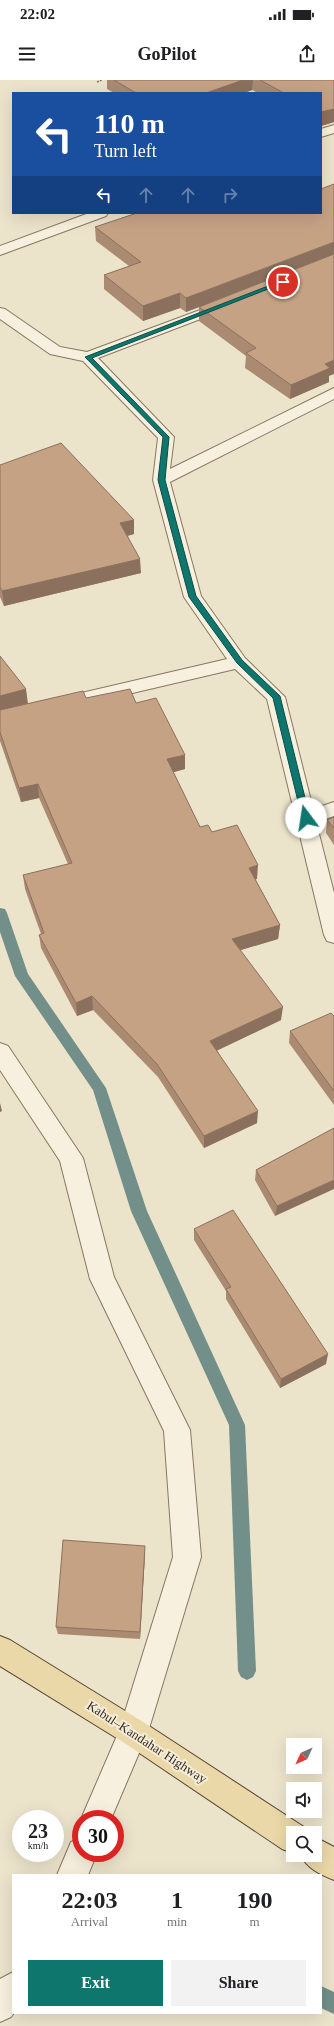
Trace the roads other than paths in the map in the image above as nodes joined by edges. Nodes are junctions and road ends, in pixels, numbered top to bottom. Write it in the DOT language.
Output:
graph roads {
  1 [pos="334,129"];
  2 [pos="322,133"];
  3 [pos="98,214"];
  4 [pos="0,252"];
  5 [pos="241,299"];
  6 [pos="0,312"];
  7 [pos="88,357"];
  8 [pos="334,393"];
  9 [pos="161,480"];
  10 [pos="239,662"];
  11 [pos="0,718"];
  12 [pos="334,809"];
  13 [pos="306,818"];
  14 [pos="334,935"];
  15 [pos="0,1052"];
  16 [pos="0,1650"];
  17 [pos="133,1732"];
  18 [pos="100,1810"];
  19 [pos="286,1833"];
  20 [pos="322,1857"];
  21 [pos="78,1862"];
  22 [pos="334,1865"];
  23 [pos="72,1874"];
  24 [pos="12,1989"];
  25 [pos="0,2006"];
  1 -- 2 [label="street"];
  3 -- 4 [label="street"];
  5 -- 7 [label="street"];
  6 -- 7 [label="street"];
  7 -- 9 [label="street"];
  8 -- 9 [label="street"];
  9 -- 10 [label="street"];
  10 -- 11 [label="street"];
  10 -- 13 [label="street"];
  12 -- 13 [label="street"];
  13 -- 14 [label="street"];
  15 -- 17 [label="street"];
  16 -- 17 [label="main road, Kabul–Kandahar Highway"];
  17 -- 18 [label="street"];
  17 -- 19 [label="main road, Kabul–Kandahar Highway"];
  20 -- 22 [label="main road"];
  21 -- 23 [label="street"];
  24 -- 25 [label="street"];
}
